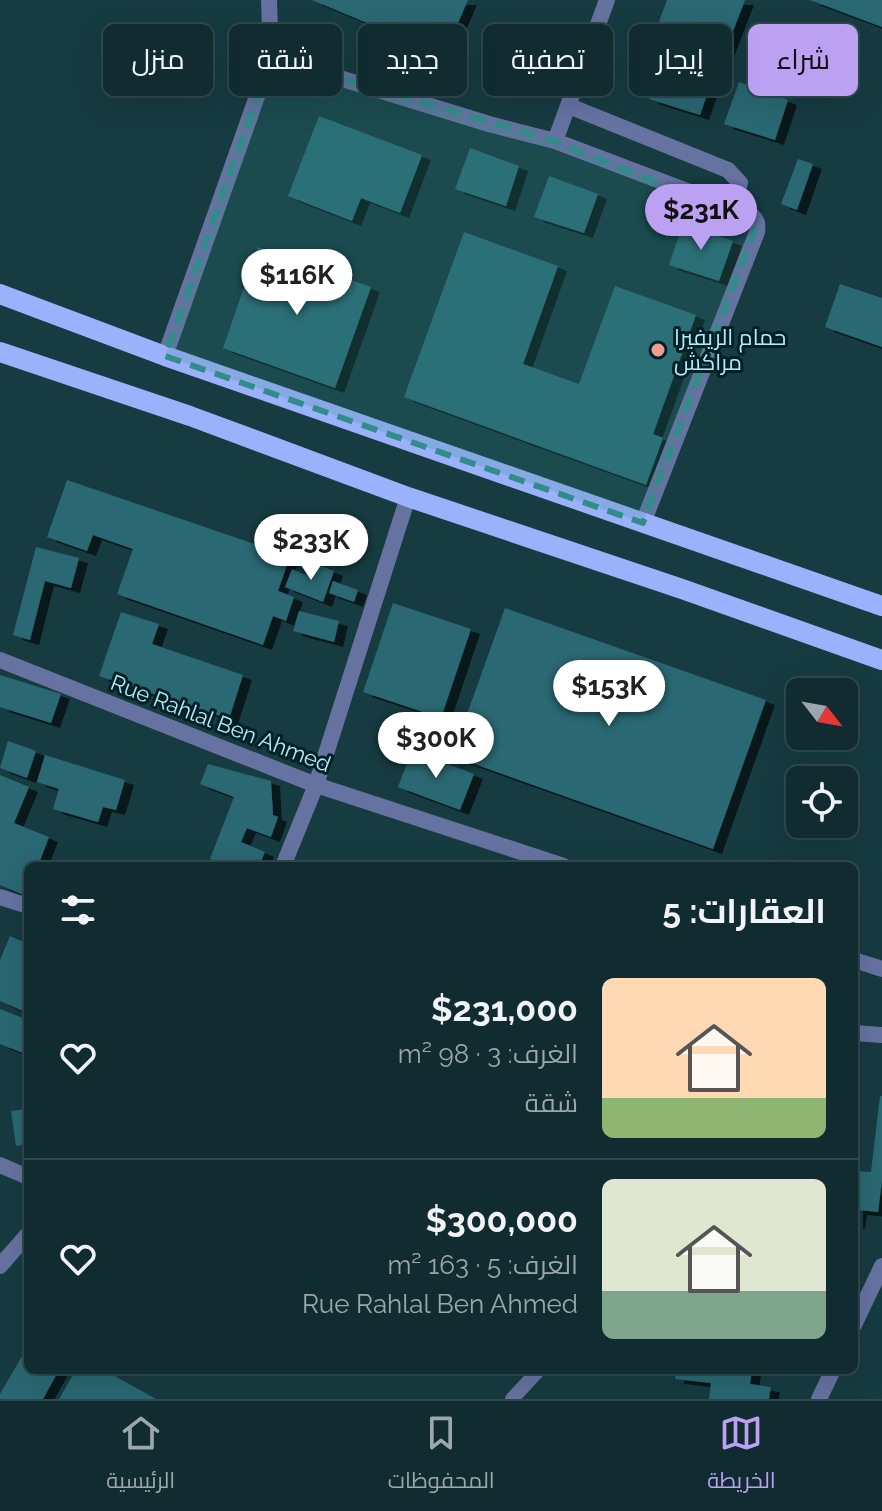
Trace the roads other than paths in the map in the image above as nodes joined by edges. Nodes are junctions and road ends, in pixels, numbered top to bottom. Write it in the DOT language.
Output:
graph roads {
  1 [pos="269,0"];
  2 [pos="607,0"];
  3 [pos="270,24"];
  4 [pos="342,79"];
  5 [pos="257,96"];
  6 [pos="569,106"];
  7 [pos="555,141"];
  8 [pos="732,208"];
  9 [pos="0,294"];
  10 [pos="0,352"];
  11 [pos="165,356"];
  12 [pos="408,497"];
  13 [pos="643,523"];
  14 [pos="882,606"];
  15 [pos="0,660"];
  16 [pos="882,660"];
  17 [pos="316,785"];
  18 [pos="285,862"];
  19 [pos="552,862"];
  20 [pos="0,897"];
  21 [pos="24,905"];
  22 [pos="858,961"];
  23 [pos="882,969"];
  24 [pos="858,1033"];
  25 [pos="882,1035"];
  26 [pos="0,1165"];
  27 [pos="24,1175"];
  28 [pos="24,1239"];
  29 [pos="0,1266"];
  30 [pos="882,1266"];
  31 [pos="858,1317"];
  32 [pos="535,1374"];
  33 [pos="831,1374"];
  34 [pos="512,1399"];
  35 [pos="819,1399"];
  1 -- 3 [label="street"];
  2 -- 6 [label="street"];
  4 -- 7 [label="street"];
  5 -- 11 [label="street"];
  6 -- 7 [label="street"];
  6 -- 8 [label="street"];
  7 -- 8 [label="street"];
  8 -- 13 [label="street"];
  9 -- 11 [label="main road"];
  10 -- 12 [label="main road"];
  11 -- 13 [label="main road"];
  12 -- 16 [label="main road"];
  12 -- 17 [label="street"];
  13 -- 14 [label="main road"];
  15 -- 17 [label="street, Rue Rahlal Ben Ahmed"];
  17 -- 18 [label="street"];
  17 -- 19 [label="street, Rue Rahlal Ben Ahmed"];
  20 -- 21 [label="street"];
  22 -- 23 [label="street"];
  24 -- 25 [label="street"];
  26 -- 27 [label="street"];
  28 -- 29 [label="street"];
  30 -- 31 [label="street"];
  32 -- 34 [label="lane"];
  33 -- 35 [label="street"];
}
